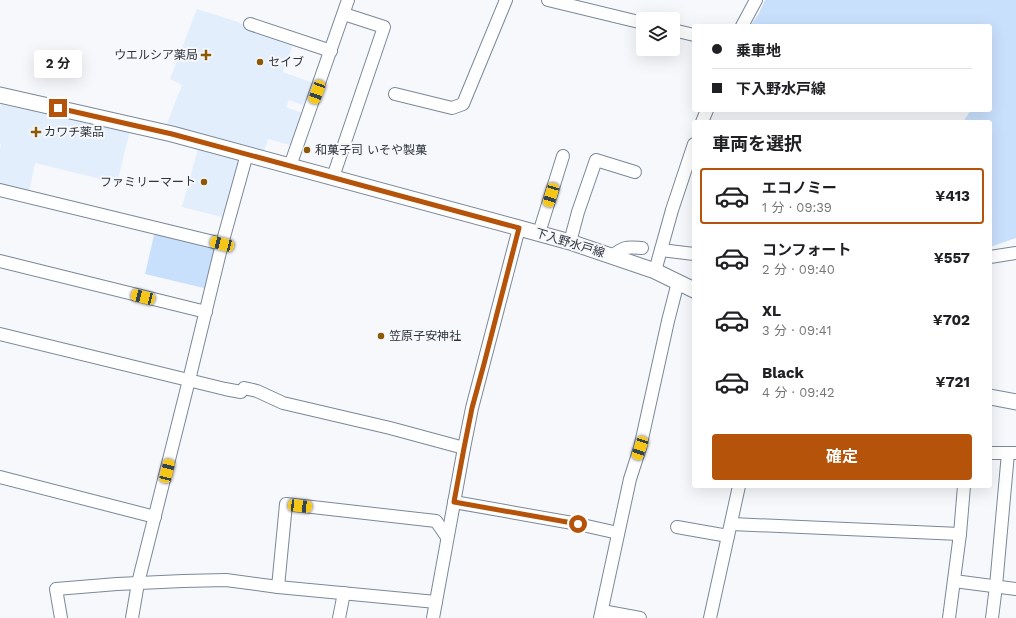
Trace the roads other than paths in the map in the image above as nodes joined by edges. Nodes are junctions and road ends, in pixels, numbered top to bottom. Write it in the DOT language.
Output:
graph roads {
  1 [pos="348,0"];
  2 [pos="506,0"];
  3 [pos="548,0"];
  4 [pos="756,0"];
  5 [pos="344,14"];
  6 [pos="636,21"];
  7 [pos="250,24"];
  8 [pos="743,24"];
  9 [pos="680,32"];
  10 [pos="692,35"];
  11 [pos="331,51"];
  12 [pos="395,94"];
  13 [pos="0,95"];
  14 [pos="692,150"];
  15 [pos="247,154"];
  16 [pos="563,156"];
  17 [pos="290,166"];
  18 [pos="635,172"];
  19 [pos="333,177"];
  20 [pos="0,190"];
  21 [pos="519,228"];
  22 [pos="539,234"];
  23 [pos="570,242"];
  24 [pos="222,244"];
  25 [pos="642,248"];
  26 [pos="661,250"];
  27 [pos="1016,253"];
  28 [pos="692,254"];
  29 [pos="612,256"];
  30 [pos="992,257"];
  31 [pos="0,261"];
  32 [pos="655,271"];
  33 [pos="678,282"];
  34 [pos="692,289"];
  35 [pos="206,312"];
  36 [pos="0,334"];
  37 [pos="189,380"];
  38 [pos="992,397"];
  39 [pos="1016,402"];
  40 [pos="464,448"];
  41 [pos="992,453"];
  42 [pos="1012,453"];
  43 [pos="0,477"];
  44 [pos="739,488"];
  45 [pos="964,488"];
  46 [pos="454,502"];
  47 [pos="155,517"];
  48 [pos="731,524"];
  49 [pos="677,527"];
  50 [pos="618,533"];
  51 [pos="960,534"];
  52 [pos="728,536"];
  53 [pos="448,537"];
  54 [pos="954,581"];
  55 [pos="138,583"];
  56 [pos="996,586"];
  57 [pos="278,587"];
  58 [pos="1016,589"];
  59 [pos="344,592"];
  60 [pos="436,602"];
  61 [pos="601,615"];
  62 [pos="61,618"];
  63 [pos="132,618"];
  64 [pos="339,618"];
  65 [pos="433,618"];
  66 [pos="640,618"];
  67 [pos="710,618"];
  68 [pos="949,618"];
  69 [pos="992,618"];
  1 -- 5 [label="street"];
  2 -- 12 [label="street"];
  3 -- 6 [label="street"];
  4 -- 8 [label="street"];
  5 -- 11 [label="street"];
  5 -- 19 [label="street"];
  7 -- 11 [label="street"];
  9 -- 10 [label="street"];
  11 -- 17 [label="street"];
  13 -- 15 [label="main road, 下入野水戸線"];
  14 -- 26 [label="street"];
  15 -- 17 [label="main road, 下入野水戸線"];
  15 -- 24 [label="street"];
  16 -- 22 [label="street"];
  17 -- 19 [label="main road, 下入野水戸線"];
  18 -- 23 [label="street"];
  19 -- 21 [label="main road, 下入野水戸線"];
  20 -- 24 [label="street"];
  21 -- 22 [label="main road, 下入野水戸線"];
  21 -- 40 [label="street"];
  22 -- 23 [label="main road, 下入野水戸線"];
  23 -- 29 [label="main road, 下入野水戸線"];
  24 -- 35 [label="street"];
  25 -- 29 [label="street"];
  26 -- 28 [label="street"];
  26 -- 32 [label="street"];
  27 -- 30 [label="street"];
  29 -- 32 [label="main road, 下入野水戸線"];
  31 -- 35 [label="street"];
  32 -- 33 [label="main road, 下入野水戸線"];
  33 -- 34 [label="main road, 下入野水戸線"];
  33 -- 50 [label="street"];
  35 -- 37 [label="street"];
  36 -- 37 [label="street"];
  37 -- 40 [label="street"];
  37 -- 47 [label="street"];
  38 -- 39 [label="main road"];
  40 -- 46 [label="street"];
  41 -- 42 [label="street"];
  42 -- 56 [label="street"];
  43 -- 47 [label="street"];
  44 -- 48 [label="street"];
  45 -- 51 [label="street"];
  46 -- 50 [label="street"];
  46 -- 53 [label="street"];
  47 -- 55 [label="street"];
  48 -- 51 [label="street"];
  48 -- 52 [label="street"];
  49 -- 52 [label="street"];
  50 -- 61 [label="street"];
  51 -- 54 [label="street"];
  52 -- 67 [label="street"];
  53 -- 57 [label="street"];
  53 -- 60 [label="street"];
  54 -- 56 [label="street"];
  54 -- 68 [label="street"];
  55 -- 57 [label="street"];
  55 -- 62 [label="street"];
  55 -- 63 [label="street"];
  56 -- 58 [label="street"];
  56 -- 69 [label="street"];
  57 -- 59 [label="street"];
  59 -- 60 [label="street"];
  59 -- 64 [label="street"];
  60 -- 65 [label="street"];
  61 -- 66 [label="street"];
}
